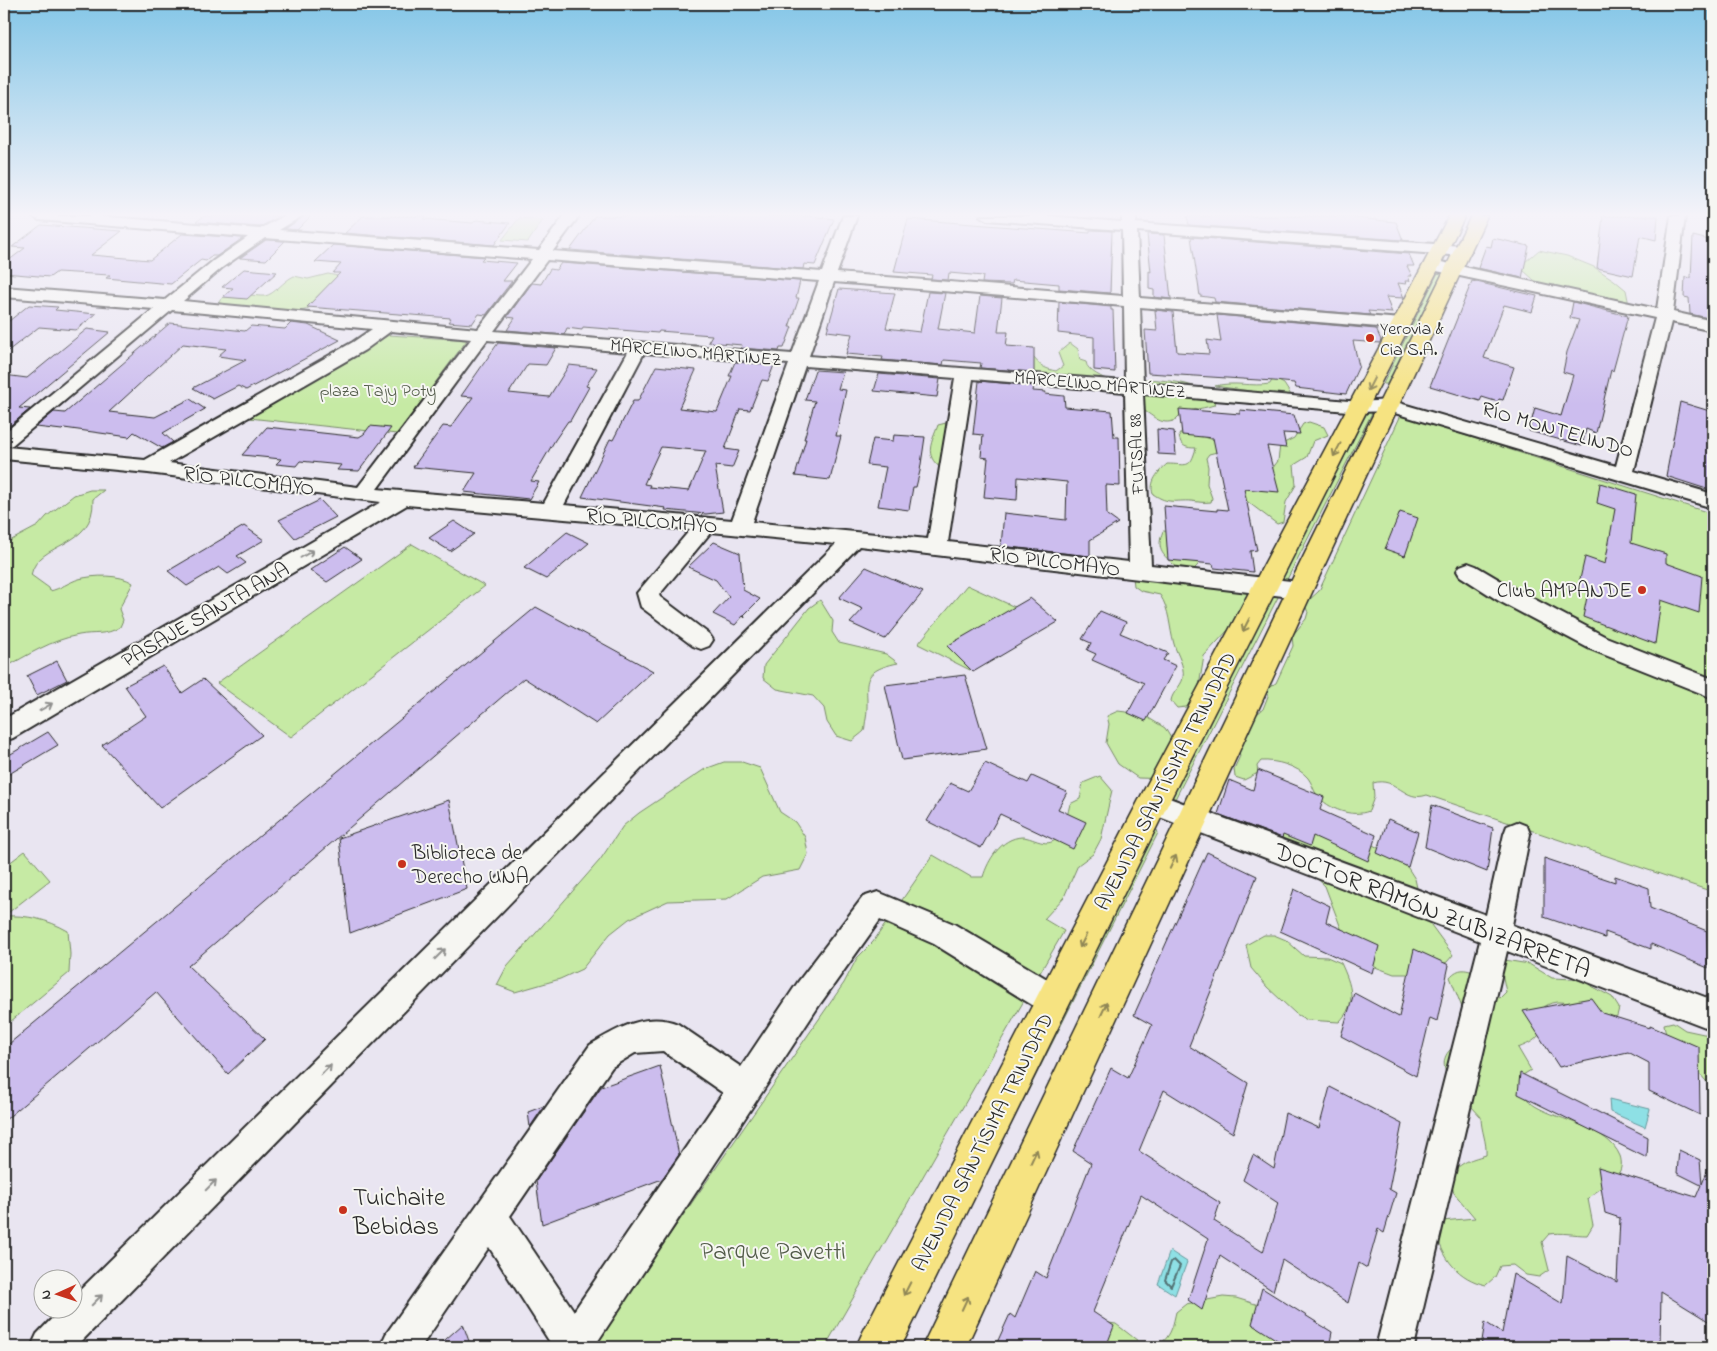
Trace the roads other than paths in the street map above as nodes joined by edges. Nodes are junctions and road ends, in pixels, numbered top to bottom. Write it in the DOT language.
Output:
graph roads {
  1 [pos="200,279"];
  2 [pos="524,279"];
  3 [pos="828,279"];
  4 [pos="854,279"];
  5 [pos="1131,279"];
  6 [pos="1425,279"];
  7 [pos="1448,279"];
  8 [pos="1500,279"];
  9 [pos="1669,279"];
  10 [pos="4,292"];
  11 [pos="25,294"];
  12 [pos="1132,302"];
  13 [pos="170,305"];
  14 [pos="4,309"];
  15 [pos="1664,315"];
  16 [pos="1402,324"];
  17 [pos="389,325"];
  18 [pos="1713,326"];
  19 [pos="483,335"];
  20 [pos="638,348"];
  21 [pos="800,360"];
  22 [pos="965,372"];
  23 [pos="1133,387"];
  24 [pos="1374,406"];
  25 [pos="4,442"];
  26 [pos="4,453"];
  27 [pos="148,468"];
  28 [pos="1624,473"];
  29 [pos="363,494"];
  30 [pos="405,497"];
  31 [pos="1713,501"];
  32 [pos="550,512"];
  33 [pos="706,525"];
  34 [pos="739,528"];
  35 [pos="854,538"];
  36 [pos="937,547"];
  37 [pos="1468,571"];
  38 [pos="1140,572"];
  39 [pos="1266,586"];
  40 [pos="1300,590"];
  41 [pos="701,640"];
  42 [pos="1713,689"];
  43 [pos="4,732"];
  44 [pos="1153,803"];
  45 [pos="1194,818"];
  46 [pos="1517,834"];
  47 [pos="1496,934"];
  48 [pos="1053,1000"];
  49 [pos="1713,1015"];
  50 [pos="745,1089"];
  51 [pos="490,1217"];
  52 [pos="573,1345"];
  53 [pos="50,1347"];
  54 [pos="399,1347"];
  55 [pos="878,1347"];
  56 [pos="944,1347"];
  57 [pos="1396,1347"];
  1 -- 13 [label="street"];
  2 -- 19 [label="street"];
  3 -- 21 [label="street"];
  4 -- 12 [label="street"];
  5 -- 12 [label="street, FUTSAL 88"];
  6 -- 16 [label="main road, AVENIDA SANTÍSIMA TRINIDAD"];
  7 -- 24 [label="main road, AVENIDA SANTÍSIMA TRINIDAD"];
  8 -- 15 [label="street"];
  9 -- 15 [label="street"];
  10 -- 11 [label="street, MARCELINO MARTÍNEZ"];
  11 -- 13 [label="street, MARCELINO MARTÍNEZ"];
  11 -- 14 [label="street"];
  12 -- 16 [label="street"];
  12 -- 23 [label="street, FUTSAL 88"];
  13 -- 17 [label="street, MARCELINO MARTÍNEZ"];
  13 -- 25 [label="street"];
  15 -- 18 [label="street"];
  15 -- 28 [label="street"];
  16 -- 24 [label="main road, AVENIDA SANTÍSIMA TRINIDAD, one-way"];
  17 -- 19 [label="street, MARCELINO MARTÍNEZ"];
  17 -- 27 [label="street"];
  19 -- 20 [label="street, MARCELINO MARTÍNEZ"];
  19 -- 29 [label="street"];
  20 -- 21 [label="street, MARCELINO MARTÍNEZ"];
  20 -- 32 [label="street"];
  21 -- 22 [label="street, MARCELINO MARTÍNEZ"];
  21 -- 34 [label="street"];
  22 -- 23 [label="street, MARCELINO MARTÍNEZ"];
  22 -- 36 [label="street"];
  23 -- 24 [label="street, MARCELINO MARTÍNEZ"];
  23 -- 38 [label="street, FUTSAL 88"];
  24 -- 28 [label="street, RÍO MONTELINDO"];
  24 -- 39 [label="main road, AVENIDA SANTÍSIMA TRINIDAD, one-way"];
  24 -- 40 [label="main road, AVENIDA SANTÍSIMA TRINIDAD"];
  26 -- 27 [label="street, RÍO PILCOMAYO"];
  27 -- 29 [label="street, RÍO PILCOMAYO"];
  28 -- 31 [label="street, RÍO MONTELINDO"];
  29 -- 30 [label="street, RÍO PILCOMAYO"];
  30 -- 32 [label="street, RÍO PILCOMAYO"];
  43 -- 30 [label="street, PASAJE SANTA ANA, one-way"];
  32 -- 33 [label="street, RÍO PILCOMAYO"];
  33 -- 34 [label="street, RÍO PILCOMAYO"];
  33 -- 41 [label="street"];
  34 -- 35 [label="street, RÍO PILCOMAYO"];
  35 -- 36 [label="street, RÍO PILCOMAYO"];
  53 -- 35 [label="street, one-way"];
  36 -- 38 [label="street, RÍO PILCOMAYO"];
  37 -- 42 [label="street"];
  38 -- 39 [label="street, RÍO PILCOMAYO"];
  39 -- 40 [label="street, RÍO PILCOMAYO"];
  39 -- 44 [label="main road, AVENIDA SANTÍSIMA TRINIDAD, one-way"];
  40 -- 45 [label="main road, AVENIDA SANTÍSIMA TRINIDAD"];
  44 -- 45 [label="street, DOCTOR RAMÓN ZUBIZARRETA"];
  44 -- 48 [label="main road, AVENIDA SANTÍSIMA TRINIDAD, one-way"];
  45 -- 47 [label="street, DOCTOR RAMÓN ZUBIZARRETA"];
  56 -- 45 [label="main road, AVENIDA SANTÍSIMA TRINIDAD, one-way"];
  46 -- 47 [label="street"];
  47 -- 49 [label="street, DOCTOR RAMÓN ZUBIZARRETA"];
  47 -- 57 [label="street"];
  48 -- 50 [label="street"];
  48 -- 55 [label="main road, AVENIDA SANTÍSIMA TRINIDAD, one-way"];
  50 -- 51 [label="street"];
  50 -- 52 [label="street"];
  51 -- 52 [label="street"];
  51 -- 54 [label="street"];
}
